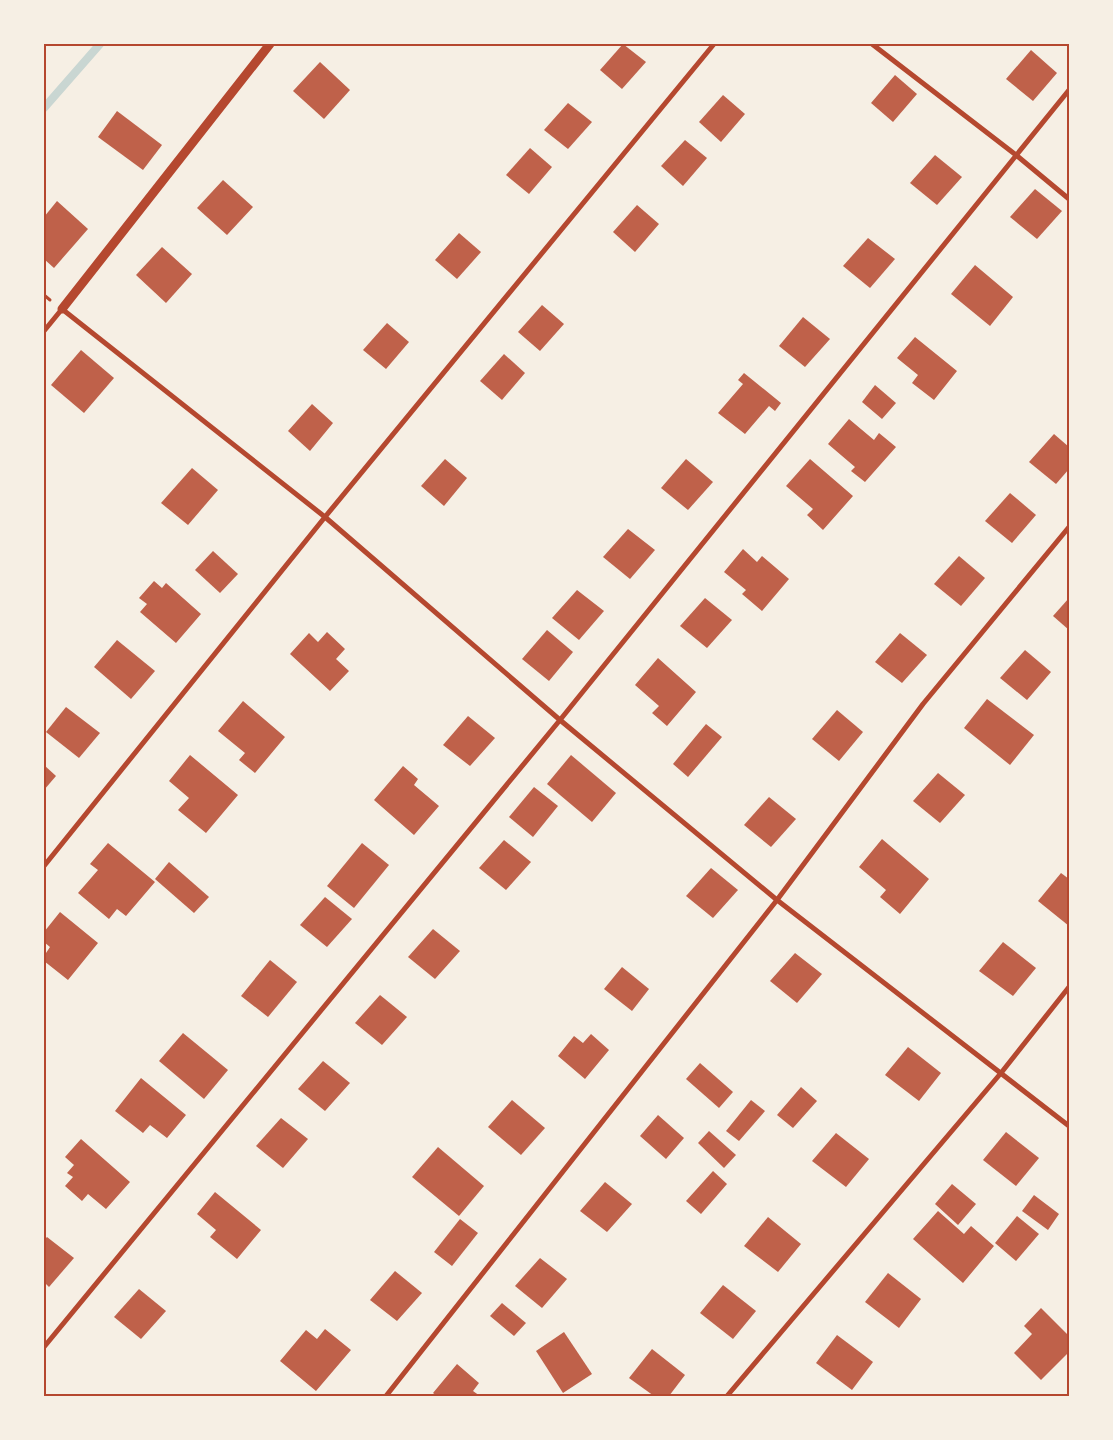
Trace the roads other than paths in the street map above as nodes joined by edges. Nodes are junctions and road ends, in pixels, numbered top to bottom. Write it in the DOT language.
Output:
graph roads {
  1 [pos="270,44"];
  2 [pos="714,44"];
  3 [pos="872,44"];
  4 [pos="1069,90"];
  5 [pos="1016,155"];
  6 [pos="1069,199"];
  7 [pos="62,310"];
  8 [pos="44,331"];
  9 [pos="325,517"];
  10 [pos="1069,527"];
  11 [pos="560,720"];
  12 [pos="44,866"];
  13 [pos="778,900"];
  14 [pos="1069,987"];
  15 [pos="1001,1073"];
  16 [pos="1069,1126"];
  17 [pos="44,1348"];
  18 [pos="386,1396"];
  19 [pos="726,1396"];
  1 -- 7 [label="street"];
  2 -- 9 [label="street"];
  3 -- 5 [label="street"];
  4 -- 5 [label="street"];
  5 -- 6 [label="street"];
  5 -- 11 [label="street"];
  7 -- 8 [label="street"];
  7 -- 9 [label="street"];
  9 -- 11 [label="street"];
  9 -- 12 [label="street"];
  10 -- 13 [label="street"];
  11 -- 13 [label="street"];
  11 -- 17 [label="street"];
  13 -- 15 [label="street"];
  13 -- 18 [label="street"];
  14 -- 15 [label="street"];
  15 -- 16 [label="street"];
  15 -- 19 [label="street"];
}
